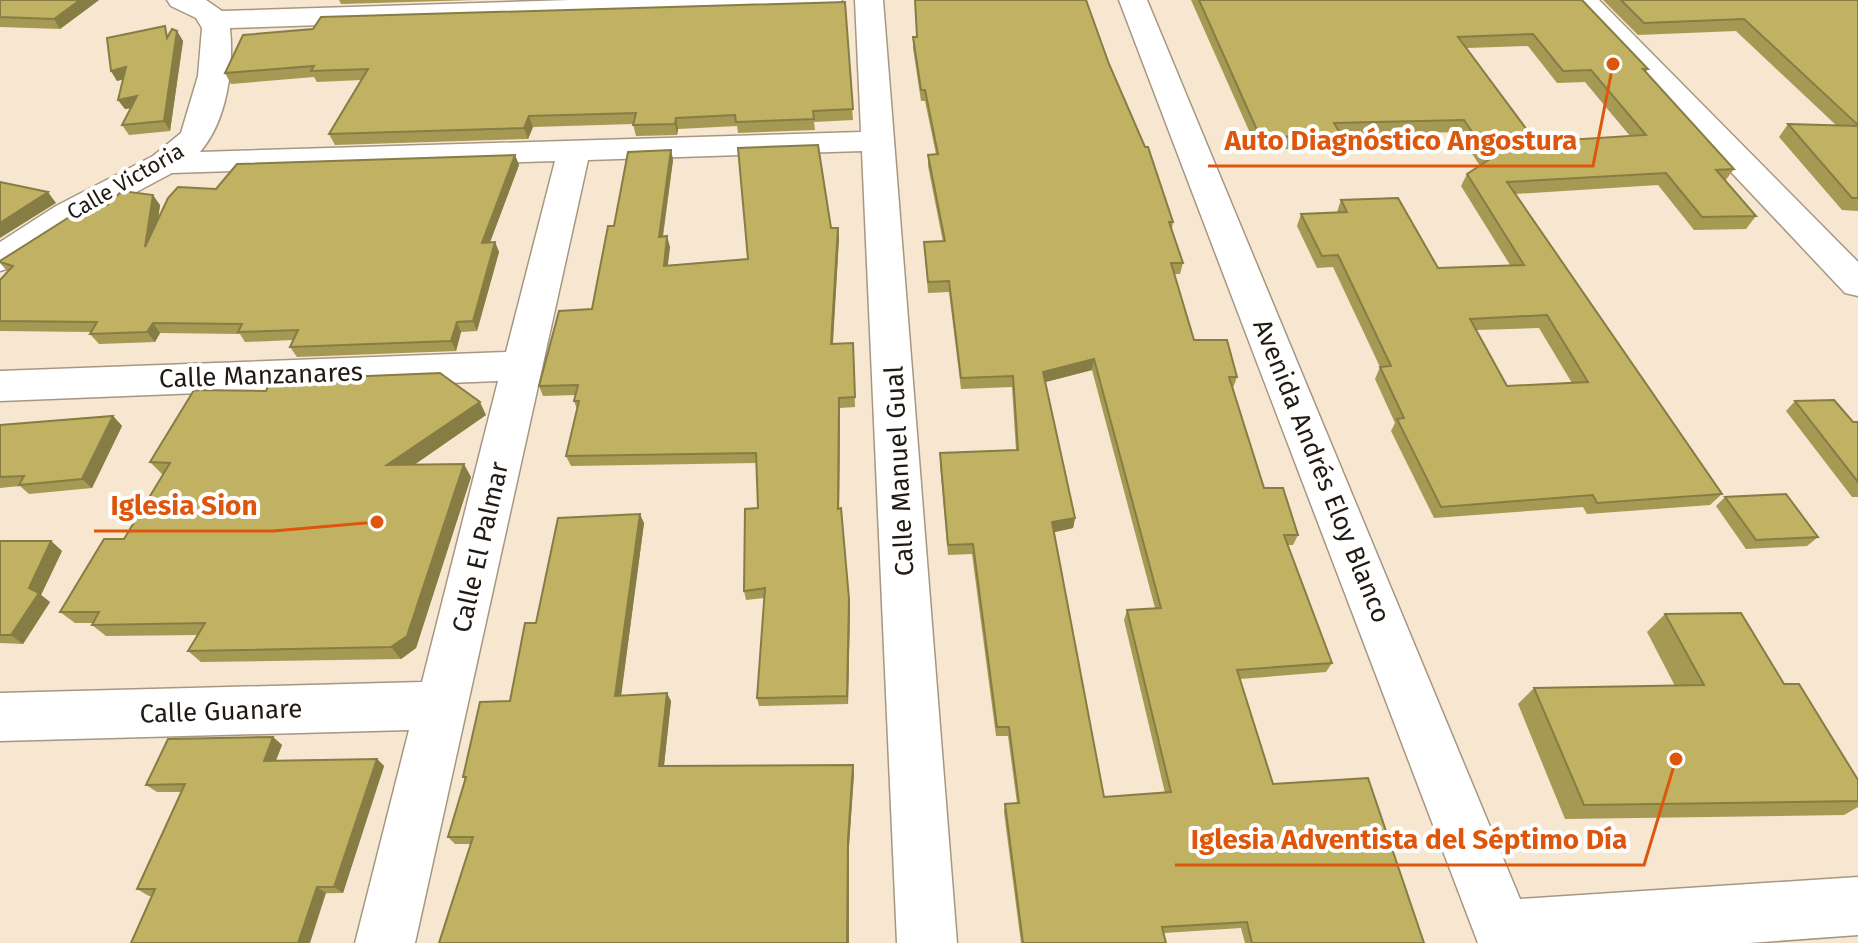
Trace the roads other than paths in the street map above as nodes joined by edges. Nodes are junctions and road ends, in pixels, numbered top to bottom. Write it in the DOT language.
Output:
graph roads {
  1 [pos="181,0"];
  2 [pos="828,0"];
  3 [pos="869,0"];
  4 [pos="1133,0"];
  5 [pos="1583,0"];
  6 [pos="285,9"];
  7 [pos="214,20"];
  8 [pos="879,141"];
  9 [pos="574,150"];
  10 [pos="165,163"];
  11 [pos="1842,251"];
  12 [pos="0,259"];
  13 [pos="1858,284"];
  14 [pos="523,366"];
  15 [pos="0,386"];
  16 [pos="442,705"];
  17 [pos="0,717"];
  18 [pos="1858,906"];
  19 [pos="1505,936"];
  20 [pos="385,943"];
  21 [pos="927,943"];
  1 -- 7 [label="street"];
  2 -- 6 [label="street"];
  3 -- 8 [label="street, Calle Manuel Gual"];
  4 -- 19 [label="street, Avenida Andrés Eloy Blanco"];
  5 -- 11 [label="street"];
  6 -- 7 [label="street"];
  7 -- 10 [label="street, Calle Victoria"];
  8 -- 9 [label="street"];
  8 -- 21 [label="street, Calle Manuel Gual"];
  9 -- 10 [label="street"];
  9 -- 14 [label="street, Calle El Palmar"];
  10 -- 12 [label="street, Calle Victoria"];
  11 -- 13 [label="street"];
  14 -- 15 [label="street, Calle Manzanares"];
  14 -- 16 [label="street, Calle El Palmar"];
  16 -- 17 [label="street, Calle Guanare"];
  16 -- 20 [label="street, Calle El Palmar"];
  18 -- 19 [label="street"];
}
